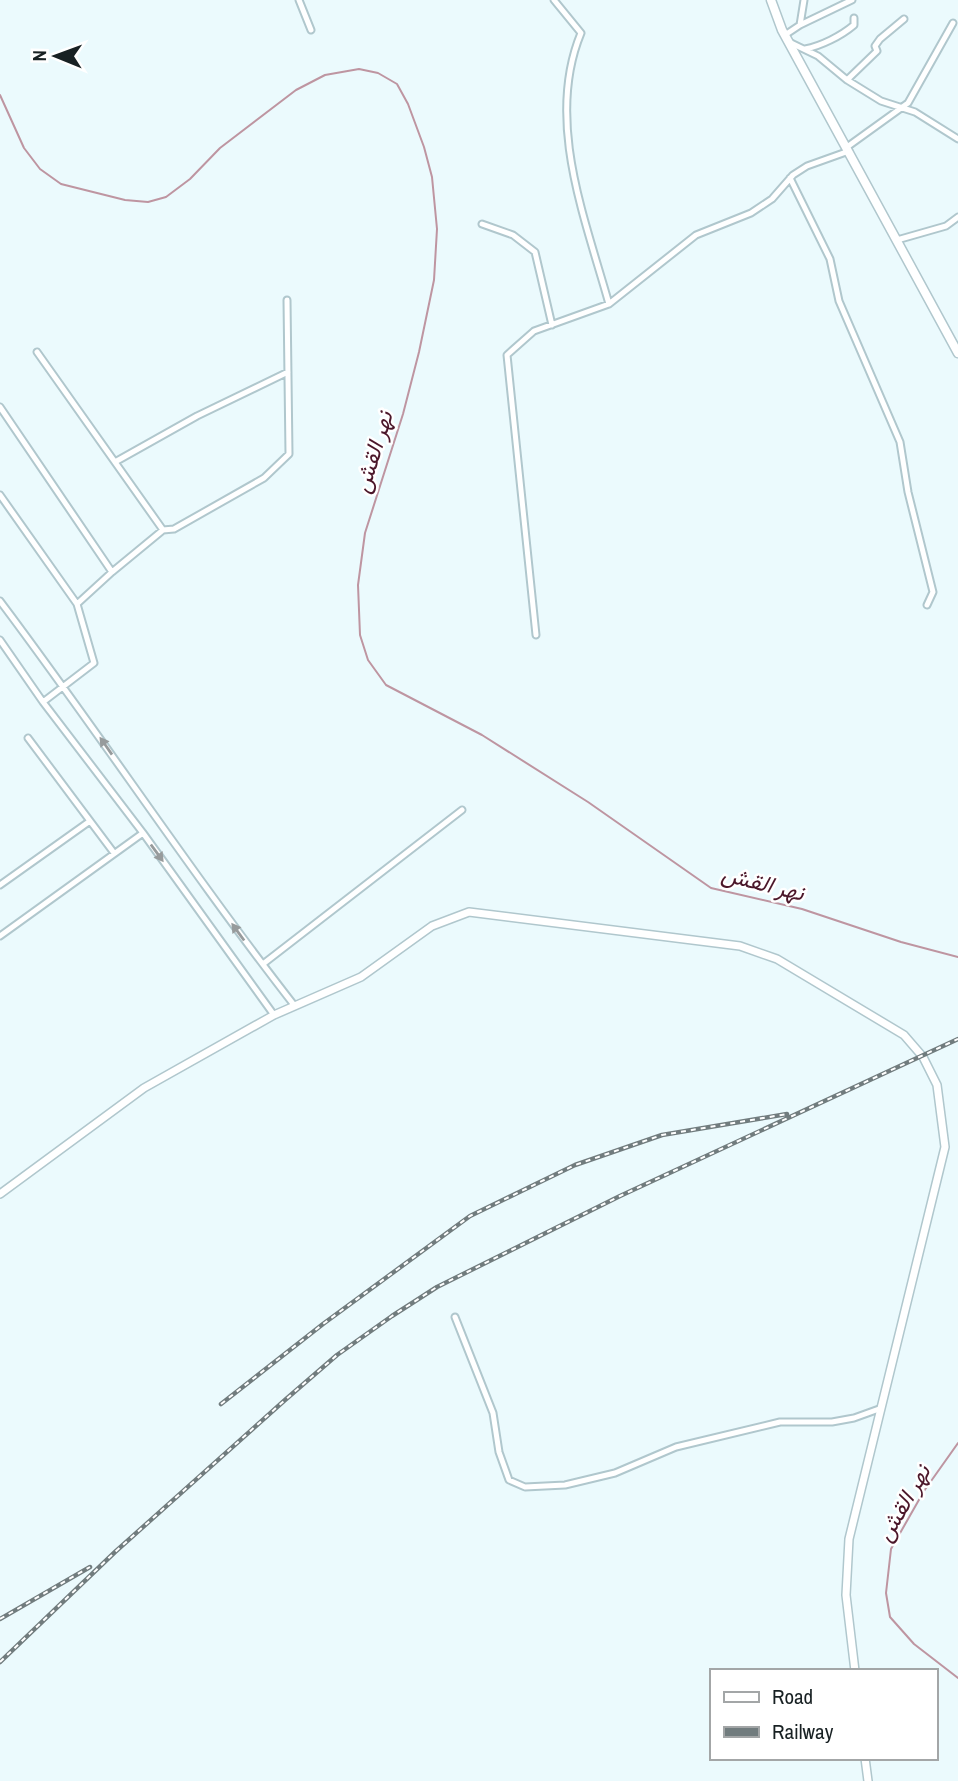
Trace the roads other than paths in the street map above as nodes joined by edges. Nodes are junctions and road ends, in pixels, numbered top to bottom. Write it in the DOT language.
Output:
graph roads {
  1 [pos="299,0"];
  2 [pos="554,0"];
  3 [pos="771,0"];
  4 [pos="804,0"];
  5 [pos="852,0"];
  6 [pos="854,18"];
  7 [pos="904,19"];
  8 [pos="953,23"];
  9 [pos="800,25"];
  10 [pos="311,30"];
  11 [pos="787,39"];
  12 [pos="805,49"];
  13 [pos="847,80"];
  14 [pos="903,109"];
  15 [pos="958,139"];
  16 [pos="848,149"];
  17 [pos="790,178"];
  18 [pos="958,217"];
  19 [pos="482,224"];
  20 [pos="897,240"];
  21 [pos="287,300"];
  22 [pos="608,304"];
  23 [pos="552,325"];
  24 [pos="37,352"];
  25 [pos="958,353"];
  26 [pos="288,372"];
  27 [pos="0,407"];
  28 [pos="115,462"];
  29 [pos="0,495"];
  30 [pos="163,530"];
  31 [pos="112,572"];
  32 [pos="0,601"];
  33 [pos="77,604"];
  34 [pos="927,605"];
  35 [pos="536,635"];
  36 [pos="0,640"];
  37 [pos="64,686"];
  38 [pos="43,702"];
  39 [pos="28,738"];
  40 [pos="462,810"];
  41 [pos="90,821"];
  42 [pos="143,833"];
  43 [pos="114,853"];
  44 [pos="0,885"];
  45 [pos="0,936"];
  46 [pos="263,964"];
  47 [pos="295,1005"];
  48 [pos="274,1015"];
  49 [pos="0,1194"];
  50 [pos="455,1317"];
  51 [pos="879,1409"];
  52 [pos="855,1669"];
  53 [pos="866,1760"];
  54 [pos="868,1781"];
  1 -- 10 [label="street"];
  2 -- 22 [label="street"];
  3 -- 11 [label="main road"];
  4 -- 9 [label="street"];
  5 -- 9 [label="street"];
  6 -- 12 [label="street"];
  7 -- 13 [label="street"];
  8 -- 14 [label="street"];
  9 -- 11 [label="street"];
  11 -- 12 [label="street"];
  11 -- 16 [label="main road"];
  12 -- 13 [label="street"];
  13 -- 14 [label="street"];
  14 -- 15 [label="street"];
  14 -- 16 [label="street"];
  16 -- 17 [label="street"];
  16 -- 20 [label="main road"];
  17 -- 22 [label="street"];
  17 -- 34 [label="street"];
  18 -- 20 [label="street"];
  19 -- 23 [label="street"];
  20 -- 25 [label="main road"];
  21 -- 26 [label="street"];
  22 -- 23 [label="street"];
  23 -- 35 [label="street"];
  24 -- 28 [label="street"];
  26 -- 28 [label="street"];
  26 -- 30 [label="street"];
  27 -- 31 [label="street"];
  28 -- 30 [label="street"];
  29 -- 33 [label="street"];
  30 -- 31 [label="street"];
  31 -- 33 [label="street"];
  32 -- 37 [label="street"];
  33 -- 37 [label="street"];
  36 -- 38 [label="street"];
  37 -- 38 [label="street"];
  46 -- 37 [label="street, one-way"];
  38 -- 42 [label="street"];
  39 -- 41 [label="street"];
  40 -- 46 [label="street"];
  41 -- 43 [label="street"];
  41 -- 44 [label="street"];
  42 -- 43 [label="street"];
  42 -- 48 [label="street, one-way"];
  43 -- 45 [label="street"];
  46 -- 47 [label="street"];
  47 -- 48 [label="street"];
  47 -- 51 [label="street"];
  48 -- 49 [label="street"];
  50 -- 51 [label="street"];
  51 -- 52 [label="street"];
  53 -- 54 [label="street"];
}
